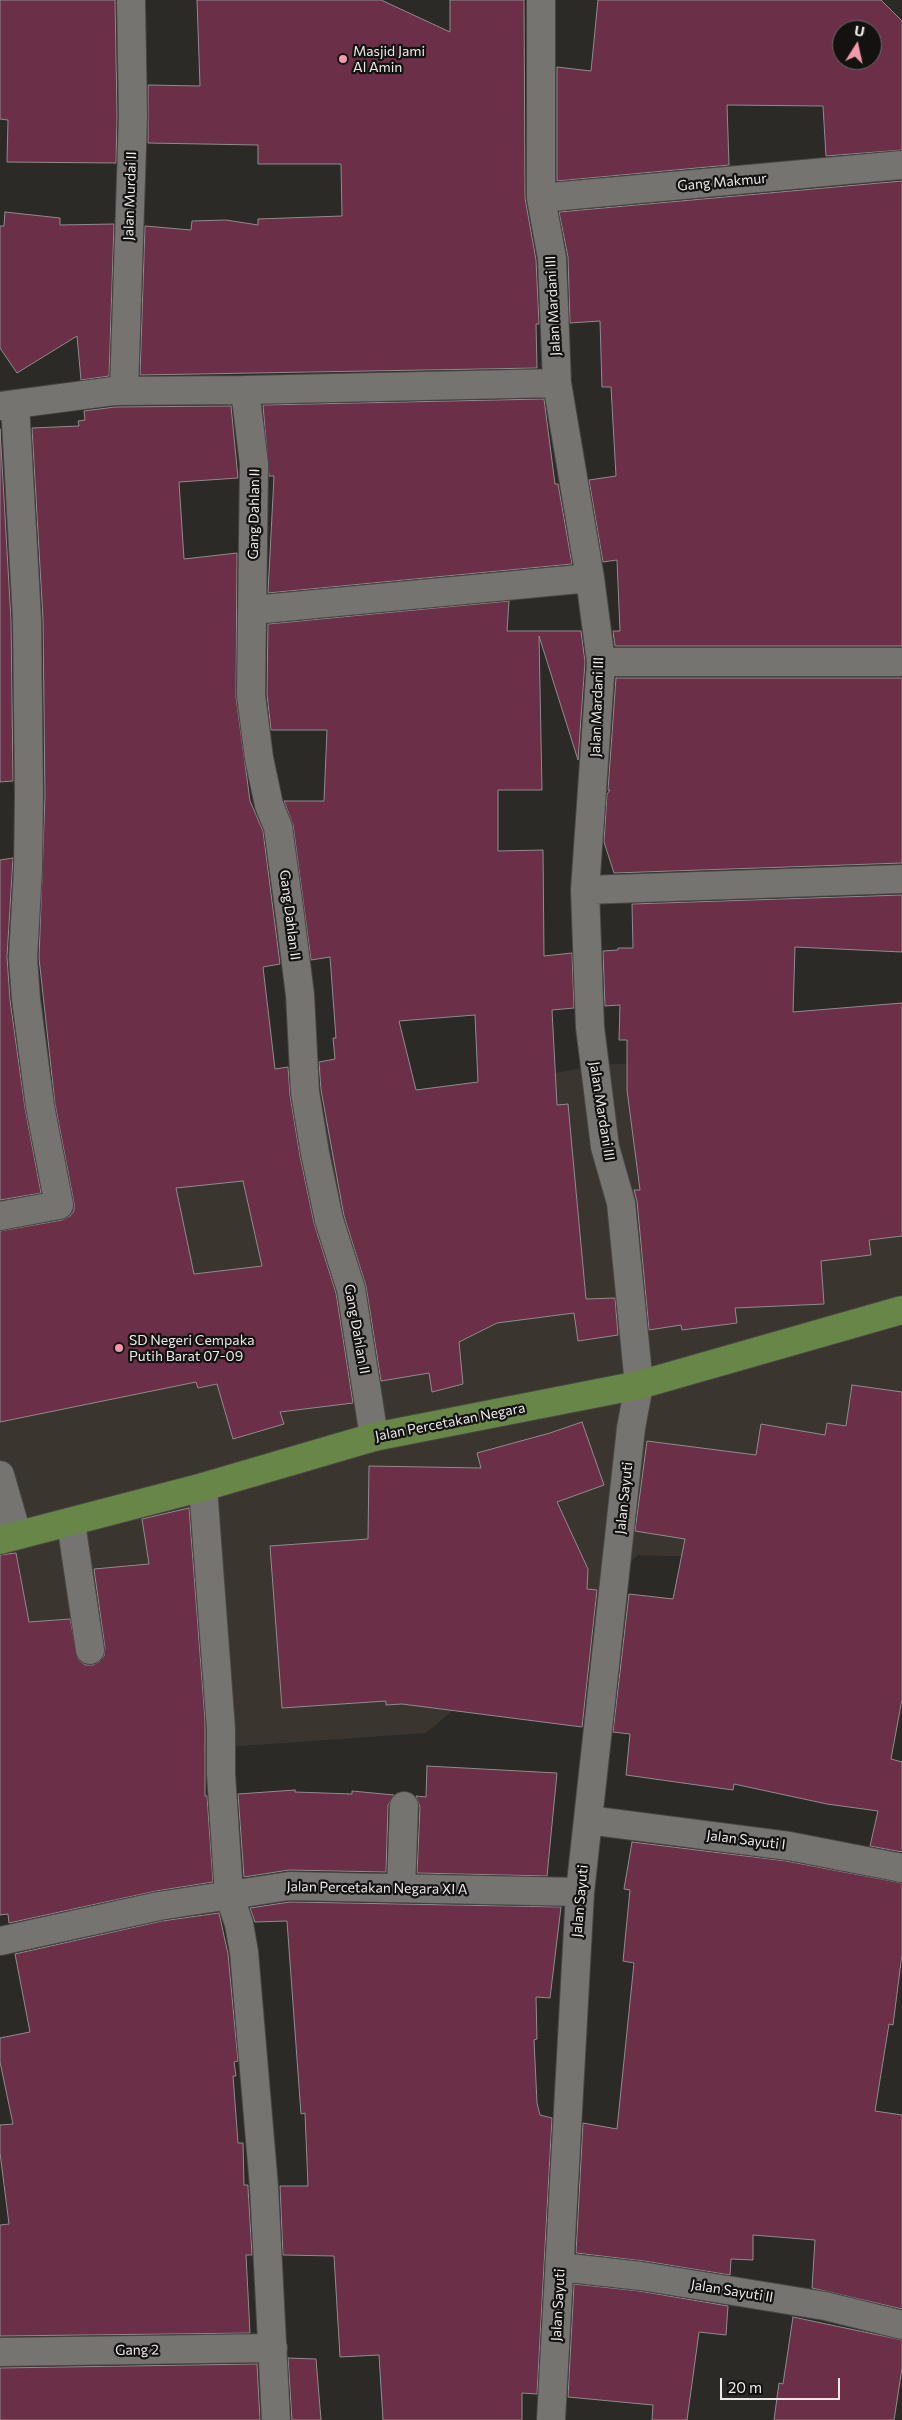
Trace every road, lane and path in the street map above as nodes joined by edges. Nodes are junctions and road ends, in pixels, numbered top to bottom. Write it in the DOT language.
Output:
graph roads {
  1 [pos="131,0"];
  2 [pos="541,0"];
  3 [pos="902,165"];
  4 [pos="541,198"];
  5 [pos="557,383"];
  6 [pos="245,390"];
  7 [pos="124,391"];
  8 [pos="7,405"];
  9 [pos="590,578"];
  10 [pos="253,610"];
  11 [pos="602,662"];
  12 [pos="902,662"];
  13 [pos="902,879"];
  14 [pos="585,890"];
  15 [pos="0,1216"];
  16 [pos="902,1310"];
  17 [pos="639,1385"];
  18 [pos="374,1437"];
  19 [pos="0,1475"];
  20 [pos="203,1487"];
  21 [pos="71,1523"];
  22 [pos="9,1537"];
  23 [pos="90,1650"];
  24 [pos="404,1806"];
  25 [pos="588,1820"];
  26 [pos="902,1868"];
  27 [pos="401,1888"];
  28 [pos="580,1892"];
  29 [pos="229,1894"];
  30 [pos="0,1941"];
  31 [pos="560,2267"];
  32 [pos="902,2326"];
  33 [pos="273,2348"];
  34 [pos="0,2352"];
  35 [pos="276,2420"];
  36 [pos="551,2420"];
  1 -- 7 [label="street, Jalan Murdai II"];
  2 -- 4 [label="street, Jalan Mardani III"];
  3 -- 4 [label="street, Gang Makmur"];
  4 -- 5 [label="street, Jalan Mardani III"];
  5 -- 6 [label="street"];
  5 -- 9 [label="street, Jalan Mardani III"];
  6 -- 7 [label="street"];
  6 -- 10 [label="street, Gang Dahlan II"];
  7 -- 8 [label="street"];
  8 -- 15 [label="street"];
  9 -- 10 [label="street"];
  9 -- 11 [label="street, Jalan Mardani III"];
  10 -- 18 [label="street, Gang Dahlan II"];
  11 -- 12 [label="street"];
  11 -- 14 [label="street, Jalan Mardani III"];
  13 -- 14 [label="street"];
  14 -- 17 [label="street, Jalan Mardani III"];
  16 -- 17 [label="main road, Jalan Percetakan Negara"];
  17 -- 18 [label="main road, Jalan Percetakan Negara"];
  17 -- 25 [label="street, Jalan Sayuti"];
  18 -- 20 [label="main road, Jalan Percetakan Negara"];
  19 -- 22 [label="street"];
  20 -- 21 [label="main road, Jalan Percetakan Negara"];
  20 -- 29 [label="street"];
  21 -- 22 [label="main road, Jalan Percetakan Negara"];
  21 -- 23 [label="street"];
  24 -- 27 [label="street"];
  25 -- 26 [label="street, Jalan Sayuti I"];
  25 -- 28 [label="street, Jalan Sayuti"];
  27 -- 28 [label="street, Jalan Percetakan Negara XI A"];
  27 -- 29 [label="street, Jalan Percetakan Negara XI A"];
  28 -- 31 [label="street, Jalan Sayuti"];
  29 -- 30 [label="street, Jalan Percetakan Negara XI A"];
  29 -- 33 [label="street"];
  31 -- 32 [label="street, Jalan Sayuti II"];
  31 -- 36 [label="street, Jalan Sayuti"];
  33 -- 34 [label="street, Gang 2"];
  33 -- 35 [label="street"];
}
